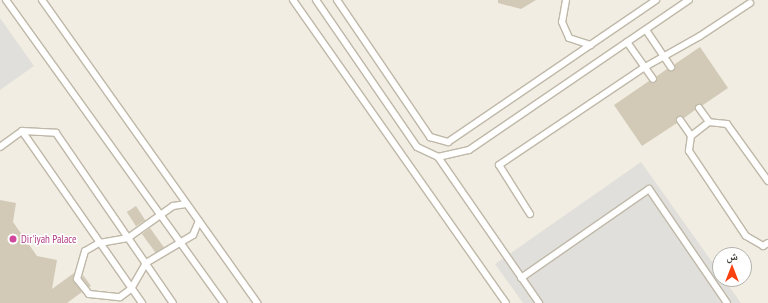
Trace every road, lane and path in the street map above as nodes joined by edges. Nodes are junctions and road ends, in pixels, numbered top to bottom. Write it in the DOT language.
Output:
graph roads {
  1 [pos="6,0"];
  2 [pos="42,0"];
  3 [pos="294,0"];
  4 [pos="316,0"];
  5 [pos="337,0"];
  6 [pos="566,0"];
  7 [pos="656,0"];
  8 [pos="689,0"];
  9 [pos="750,3"];
  10 [pos="646,30"];
  11 [pos="627,42"];
  12 [pos="591,44"];
  13 [pos="664,56"];
  14 [pos="645,67"];
  15 [pos="671,67"];
  16 [pos="653,79"];
  17 [pos="699,108"];
  18 [pos="680,120"];
  19 [pos="709,122"];
  20 [pos="22,131"];
  21 [pos="691,136"];
  22 [pos="0,147"];
  23 [pos="438,157"];
  24 [pos="768,181"];
  25 [pos="186,204"];
  26 [pos="530,214"];
  27 [pos="160,216"];
  28 [pos="199,222"];
  29 [pos="128,238"];
  30 [pos="99,242"];
  31 [pos="180,243"];
  32 [pos="768,243"];
  33 [pos="146,263"];
  34 [pos="521,278"];
  35 [pos="131,289"];
  36 [pos="142,303"];
  37 [pos="173,303"];
  38 [pos="224,303"];
  39 [pos="257,303"];
  40 [pos="506,303"];
  41 [pos="538,303"];
  42 [pos="727,303"];
  1 -- 27 [label="lane"];
  2 -- 25 [label="lane"];
  3 -- 40 [label="lane"];
  4 -- 23 [label="lane"];
  5 -- 12 [label="lane"];
  6 -- 12 [label="lane"];
  7 -- 12 [label="lane"];
  8 -- 10 [label="lane"];
  9 -- 13 [label="lane"];
  10 -- 11 [label="lane"];
  10 -- 13 [label="lane"];
  11 -- 14 [label="lane"];
  11 -- 23 [label="lane"];
  13 -- 14 [label="lane"];
  13 -- 15 [label="lane"];
  14 -- 16 [label="lane"];
  14 -- 26 [label="lane"];
  17 -- 19 [label="lane"];
  18 -- 21 [label="lane"];
  19 -- 21 [label="lane"];
  19 -- 24 [label="lane"];
  20 -- 22 [label="lane"];
  20 -- 29 [label="lane"];
  20 -- 30 [label="lane"];
  21 -- 32 [label="lane"];
  23 -- 34 [label="lane"];
  25 -- 27 [label="lane"];
  25 -- 28 [label="lane"];
  27 -- 29 [label="lane"];
  27 -- 31 [label="lane"];
  28 -- 31 [label="lane"];
  28 -- 39 [label="lane"];
  29 -- 30 [label="lane"];
  29 -- 33 [label="lane"];
  30 -- 35 [label="lane"];
  30 -- 35 [label="lane"];
  31 -- 33 [label="lane"];
  31 -- 38 [label="lane"];
  33 -- 35 [label="lane"];
  33 -- 37 [label="lane"];
  34 -- 41 [label="lane"];
  34 -- 42 [label="lane"];
  35 -- 36 [label="lane"];
}
